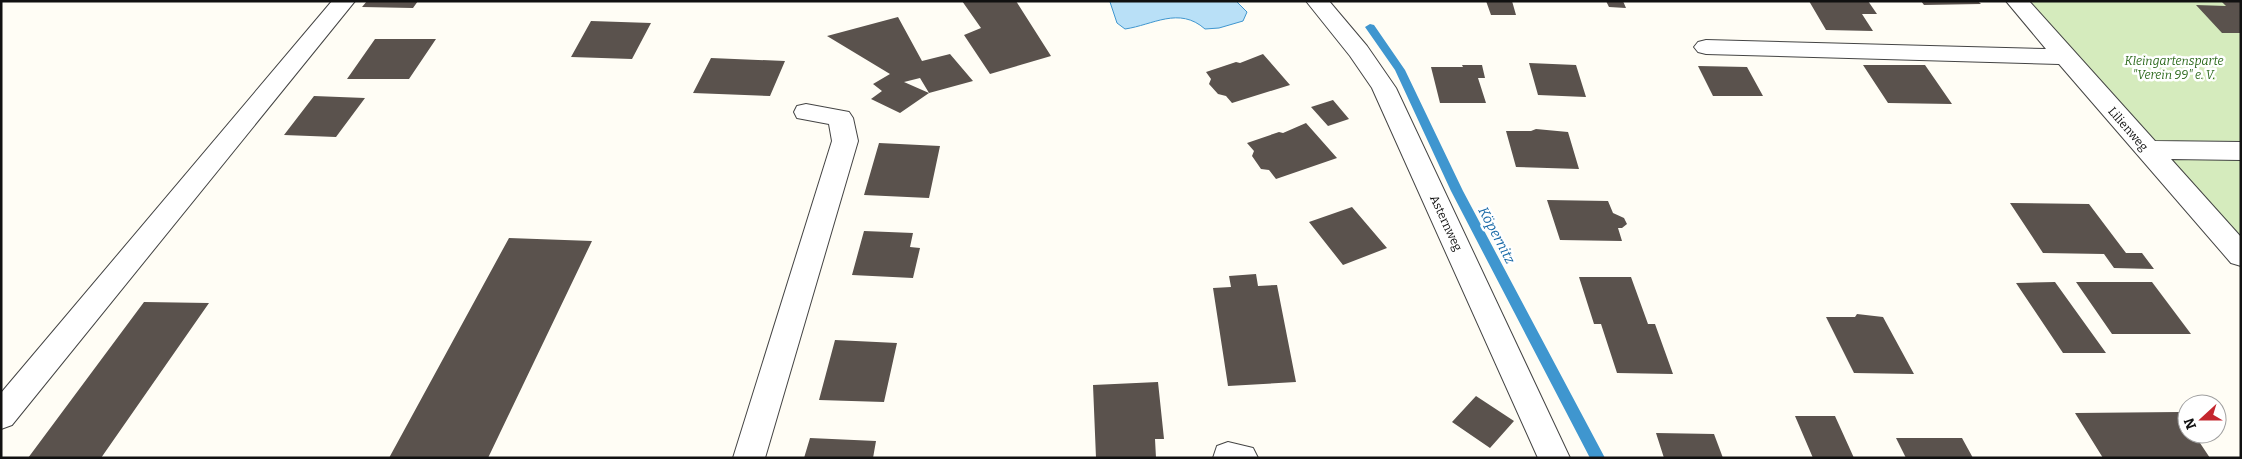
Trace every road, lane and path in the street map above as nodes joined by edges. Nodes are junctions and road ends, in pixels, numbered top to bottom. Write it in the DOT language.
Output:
graph roads {
  1 [pos="344,1"];
  2 [pos="1317,1"];
  3 [pos="2017,1"];
  4 [pos="1706,47"];
  5 [pos="2065,57"];
  6 [pos="806,112"];
  7 [pos="2147,150"];
  8 [pos="2241,152"];
  9 [pos="2241,256"];
  10 [pos="1,416"];
  11 [pos="749,458"];
  12 [pos="1554,458"];
  1 -- 10 [label="street"];
  2 -- 12 [label="street, Asternweg"];
  3 -- 5 [label="street, Lilienweg"];
  4 -- 5 [label="street"];
  5 -- 7 [label="street, Lilienweg"];
  6 -- 11 [label="street"];
  7 -- 8 [label="street"];
  7 -- 9 [label="street, Lilienweg"];
}
